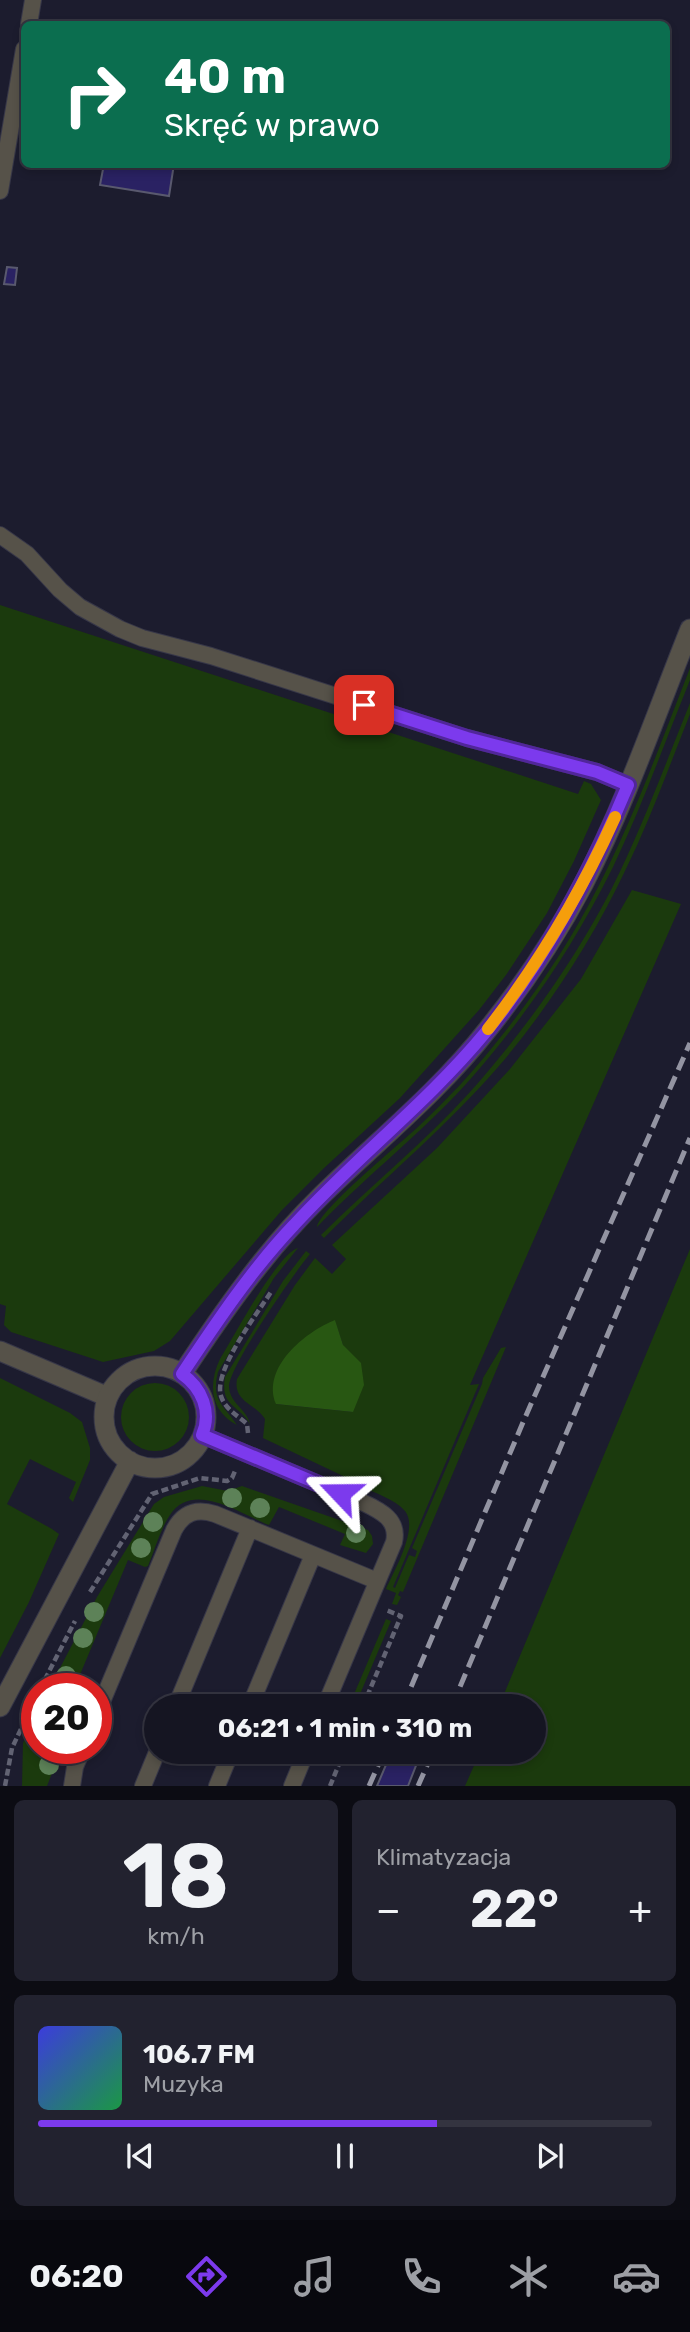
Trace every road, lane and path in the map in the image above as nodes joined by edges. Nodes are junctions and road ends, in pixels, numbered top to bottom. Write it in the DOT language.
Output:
graph roads {
  1 [pos="33,0"];
  2 [pos="30,21"];
  3 [pos="21,64"];
  4 [pos="2,164"];
  5 [pos="0,191"];
  6 [pos="0,535"];
  7 [pos="690,629"];
  8 [pos="628,785"];
  9 [pos="0,1351"];
  10 [pos="182,1374"];
  11 [pos="108,1397"];
  12 [pos="202,1435"];
  13 [pos="130,1461"];
  14 [pos="234,1474"];
  15 [pos="250,1528"];
  16 [pos="313,1555"];
  17 [pos="377,1581"];
  18 [pos="88,1595"];
  19 [pos="80,1610"];
  20 [pos="394,1613"];
  21 [pos="48,1673"];
  22 [pos="112,1679"];
  23 [pos="181,1694"];
  24 [pos="255,1694"];
  25 [pos="330,1694"];
  26 [pos="368,1694"];
  27 [pos="0,1707"];
  28 [pos="21,1729"];
  29 [pos="77,1764"];
  30 [pos="152,1764"];
  31 [pos="226,1764"];
  32 [pos="301,1764"];
  33 [pos="339,1764"];
  34 [pos="5,1786"];
  35 [pos="72,1786"];
  36 [pos="143,1786"];
  37 [pos="217,1786"];
  38 [pos="292,1786"];
  39 [pos="330,1786"];
  1 -- 2 [label="lane"];
  3 -- 4 [label="lane"];
  4 -- 5 [label="lane"];
  6 -- 8 [label="lane"];
  7 -- 8 [label="street"];
  8 -- 10 [label="street"];
  9 -- 11 [label="street"];
  10 -- 11 [label="street"];
  10 -- 12 [label="street"];
  11 -- 13 [label="street"];
  12 -- 13 [label="street"];
  12 -- 17 [label="lane"];
  13 -- 27 [label="street"];
  14 -- 18 [label="path"];
  15 -- 16 [label="lane"];
  15 -- 22 [label="lane"];
  15 -- 23 [label="lane"];
  16 -- 17 [label="lane"];
  16 -- 24 [label="lane"];
  17 -- 25 [label="lane"];
  19 -- 21 [label="path"];
  20 -- 26 [label="path"];
  28 -- 34 [label="path"];
  29 -- 35 [label="lane"];
  30 -- 36 [label="lane"];
  31 -- 37 [label="lane"];
  32 -- 38 [label="lane"];
  33 -- 39 [label="path"];
}
